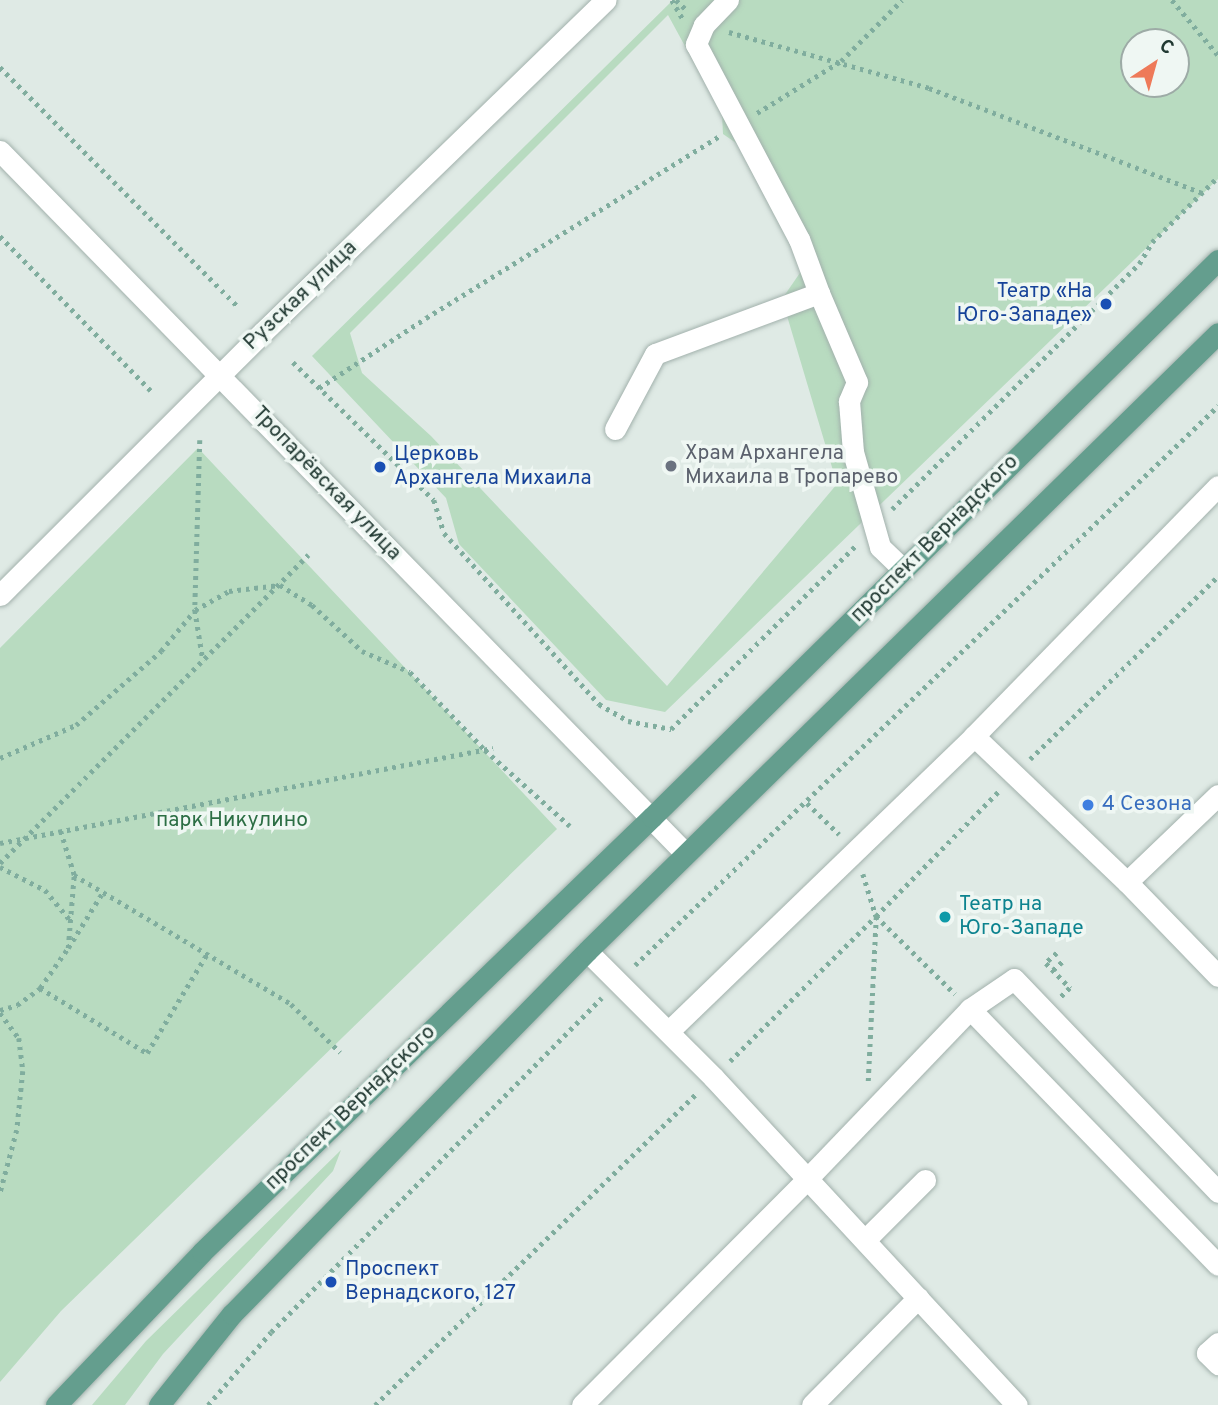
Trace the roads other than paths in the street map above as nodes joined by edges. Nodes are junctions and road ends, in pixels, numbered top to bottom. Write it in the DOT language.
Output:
graph roads {
  1 [pos="605,0"];
  2 [pos="728,0"];
  3 [pos="0,151"];
  4 [pos="1218,260"];
  5 [pos="819,293"];
  6 [pos="1218,333"];
  7 [pos="219,376"];
  8 [pos="615,429"];
  9 [pos="1218,486"];
  10 [pos="904,570"];
  11 [pos="0,594"];
  12 [pos="974,736"];
  13 [pos="1218,795"];
  14 [pos="652,817"];
  15 [pos="686,854"];
  16 [pos="1127,882"];
  17 [pos="587,951"];
  18 [pos="1218,976"];
  19 [pos="970,1009"];
  20 [pos="669,1031"];
  21 [pos="808,1178"];
  22 [pos="925,1180"];
  23 [pos="1218,1192"];
  24 [pos="865,1240"];
  25 [pos="1218,1265"];
  26 [pos="918,1298"];
  27 [pos="1218,1343"];
  28 [pos="1218,1364"];
  29 [pos="55,1405"];
  30 [pos="159,1405"];
  31 [pos="582,1405"];
  32 [pos="812,1405"];
  33 [pos="1017,1405"];
  1 -- 7 [label="street, Рузская улица"];
  2 -- 5 [label="street"];
  3 -- 7 [label="street, Тропарёвская улица"];
  4 -- 10 [label="main road, проспект Вернадского"];
  5 -- 8 [label="street"];
  5 -- 10 [label="street"];
  6 -- 15 [label="main road"];
  7 -- 11 [label="street, Рузская улица"];
  7 -- 14 [label="street, Тропарёвская улица"];
  9 -- 12 [label="street"];
  10 -- 14 [label="main road, проспект Вернадского"];
  12 -- 16 [label="street"];
  12 -- 20 [label="street"];
  13 -- 16 [label="street"];
  14 -- 15 [label="street"];
  14 -- 29 [label="main road, проспект Вернадского"];
  15 -- 17 [label="main road"];
  16 -- 18 [label="street"];
  17 -- 20 [label="street"];
  17 -- 30 [label="main road"];
  19 -- 21 [label="street"];
  19 -- 23 [label="street"];
  19 -- 25 [label="street"];
  20 -- 21 [label="street"];
  21 -- 24 [label="street"];
  21 -- 31 [label="street"];
  22 -- 24 [label="street"];
  24 -- 26 [label="street"];
  26 -- 32 [label="street"];
  26 -- 33 [label="street"];
  27 -- 28 [label="street"];
}
